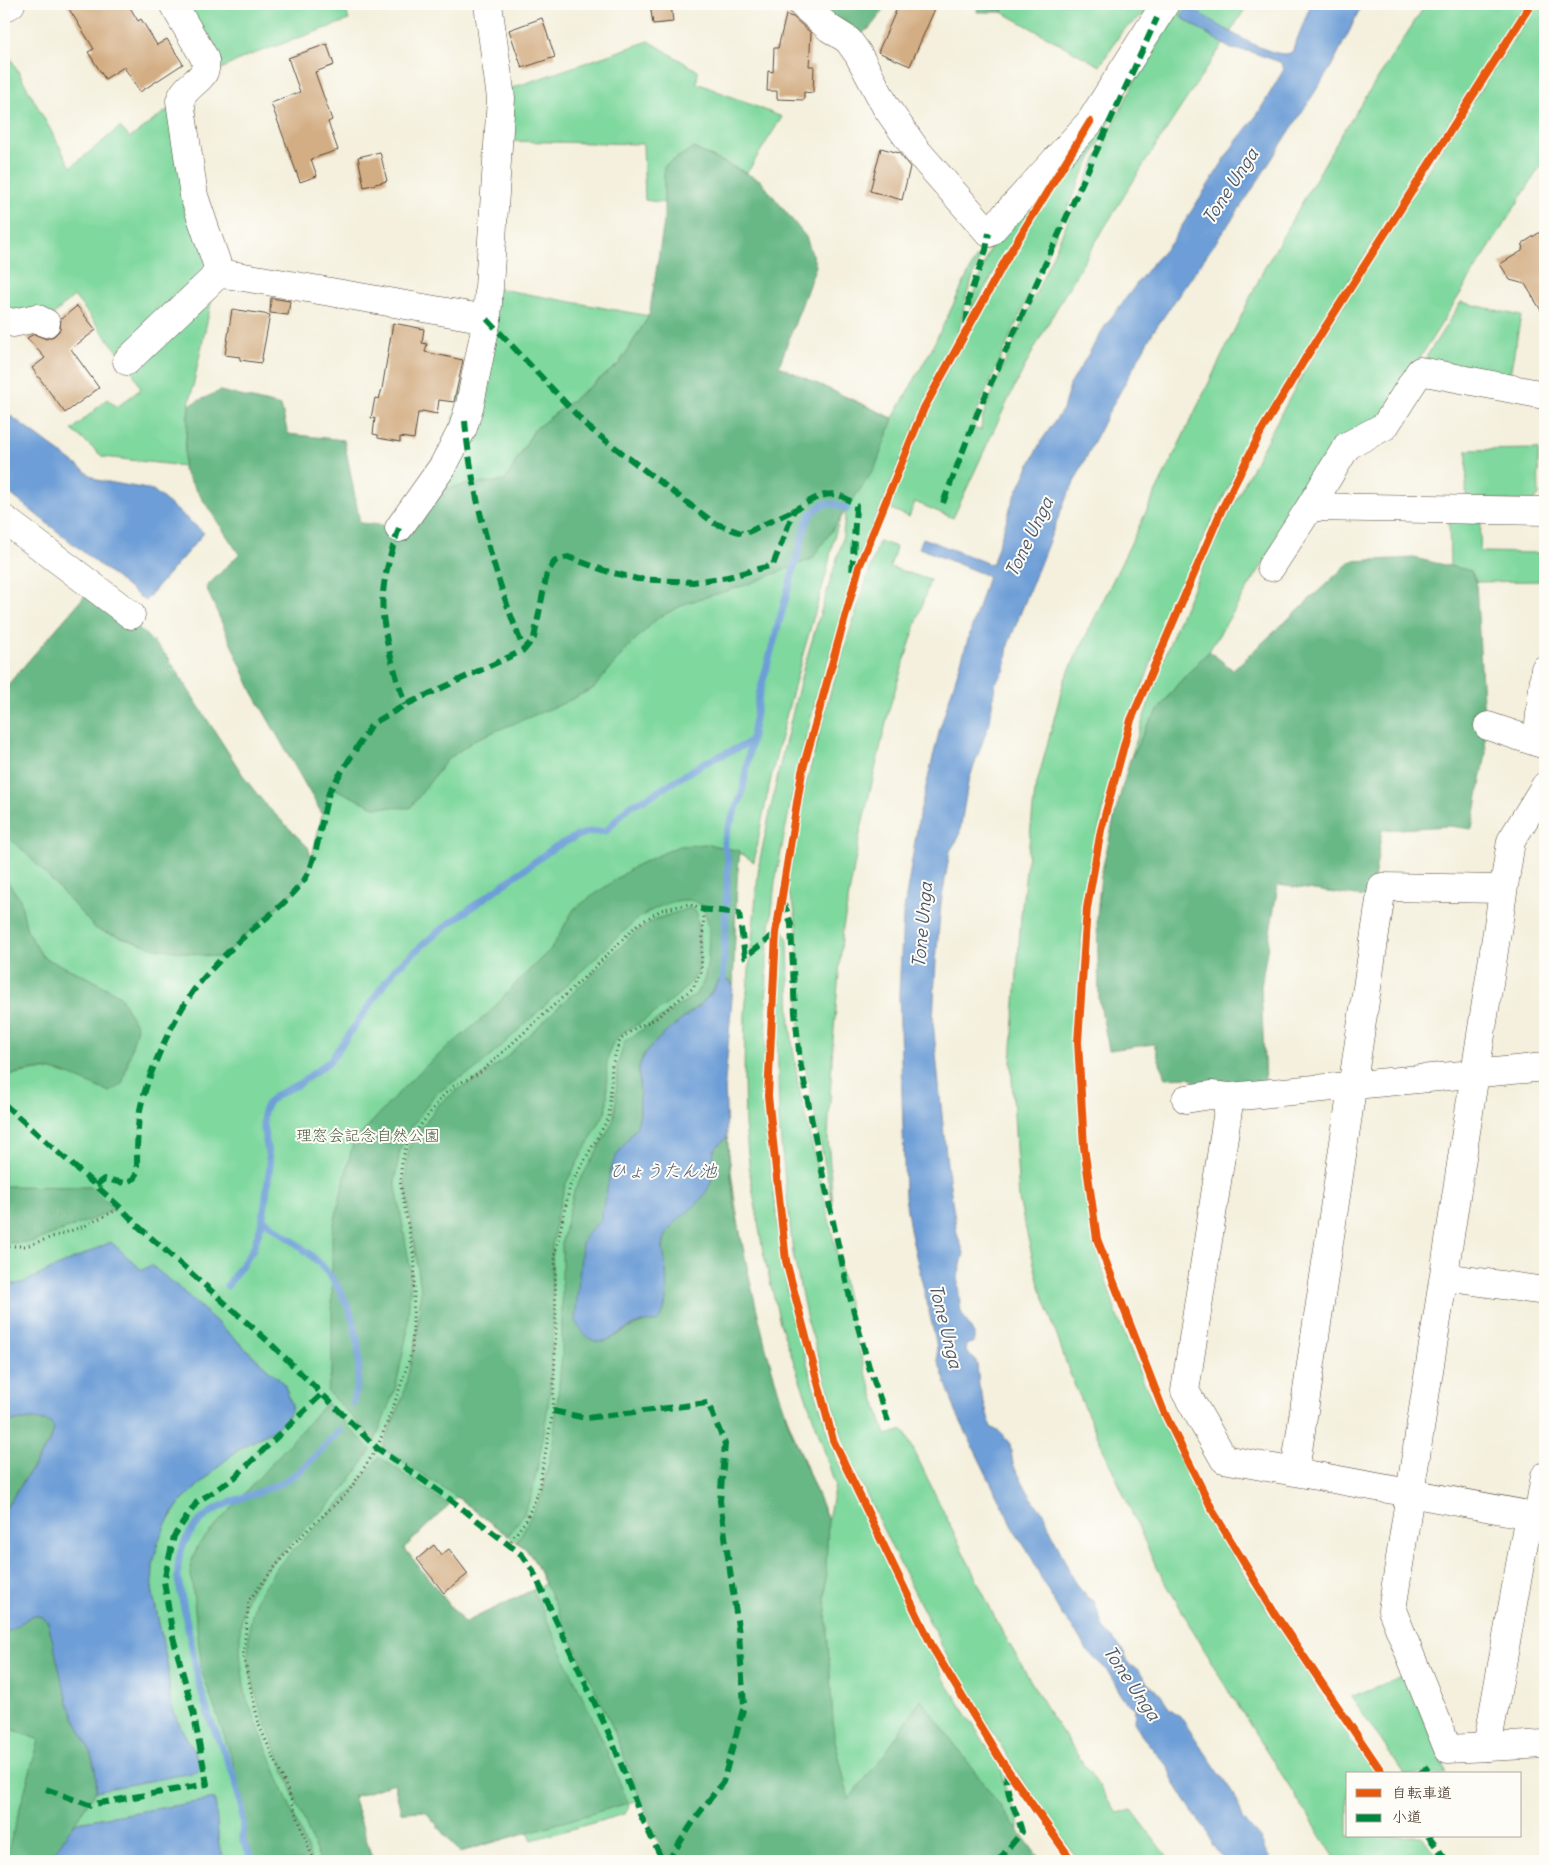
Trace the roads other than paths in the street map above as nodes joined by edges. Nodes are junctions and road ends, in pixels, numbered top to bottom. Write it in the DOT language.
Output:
graph roads {
  1 [pos="11,4"];
  2 [pos="173,4"];
  3 [pos="488,4"];
  4 [pos="802,4"];
  5 [pos="1165,4"];
  6 [pos="4,8"];
  7 [pos="216,274"];
  8 [pos="487,319"];
  9 [pos="4,320"];
  10 [pos="46,323"];
  11 [pos="127,361"];
  12 [pos="1545,401"];
  13 [pos="1310,507"];
  14 [pos="1545,511"];
  15 [pos="4,519"];
  16 [pos="399,528"];
  17 [pos="1271,567"];
  18 [pos="131,615"];
  19 [pos="1545,669"];
  20 [pos="1488,726"];
  21 [pos="1541,744"];
  22 [pos="1545,786"];
  23 [pos="1503,888"];
  24 [pos="1545,1067"];
  25 [pos="1474,1074"];
  26 [pos="1352,1086"];
  27 [pos="1230,1097"];
  28 [pos="1186,1099"];
  29 [pos="1444,1277"];
  30 [pos="1545,1291"];
  31 [pos="1294,1471"];
  32 [pos="1545,1476"];
  33 [pos="1412,1492"];
  34 [pos="1538,1516"];
  35 [pos="1545,1744"];
  36 [pos="1487,1746"];
  1 -- 6 [label="street"];
  2 -- 7 [label="street"];
  3 -- 8 [label="street"];
  4 -- 5 [label="street"];
  7 -- 8 [label="street"];
  7 -- 11 [label="street"];
  8 -- 16 [label="street"];
  9 -- 10 [label="street"];
  12 -- 13 [label="street"];
  13 -- 14 [label="street"];
  13 -- 17 [label="street"];
  15 -- 18 [label="street"];
  19 -- 21 [label="street"];
  20 -- 21 [label="street"];
  22 -- 23 [label="street"];
  23 -- 25 [label="street"];
  23 -- 26 [label="street"];
  24 -- 25 [label="street"];
  25 -- 26 [label="street"];
  25 -- 29 [label="street"];
  26 -- 27 [label="street"];
  26 -- 31 [label="street"];
  27 -- 28 [label="street"];
  27 -- 31 [label="street"];
  29 -- 30 [label="street"];
  29 -- 33 [label="street"];
  31 -- 33 [label="street"];
  32 -- 34 [label="street"];
  33 -- 34 [label="street"];
  33 -- 36 [label="street"];
  34 -- 36 [label="street"];
  35 -- 36 [label="street"];
}
